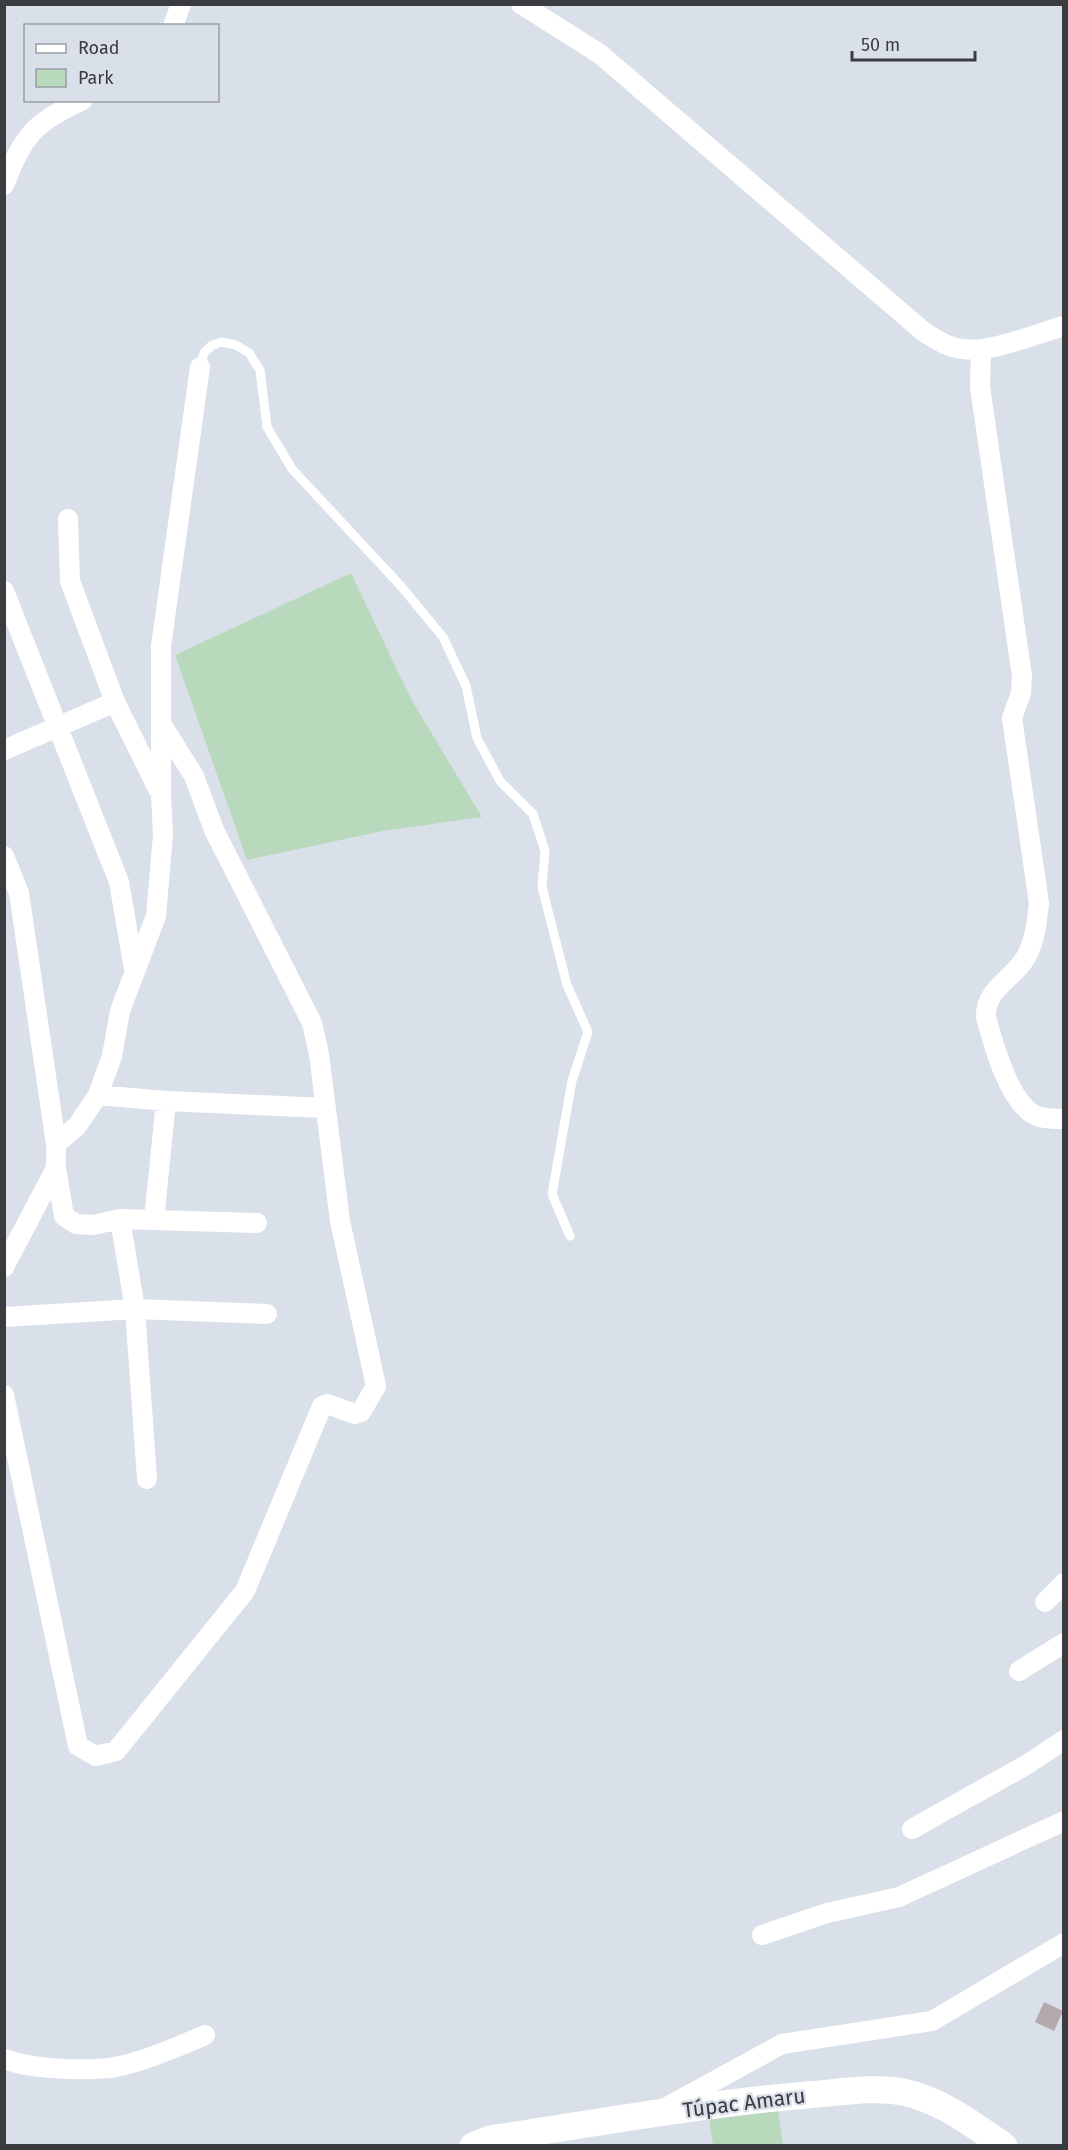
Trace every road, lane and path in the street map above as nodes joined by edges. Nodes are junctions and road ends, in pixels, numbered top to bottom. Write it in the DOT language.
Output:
graph roads {
  1 [pos="181,4"];
  2 [pos="521,4"];
  3 [pos="174,24"];
  4 [pos="79,102"];
  5 [pos="4,185"];
  6 [pos="1064,326"];
  7 [pos="981,349"];
  8 [pos="200,368"];
  9 [pos="68,519"];
  10 [pos="4,591"];
  11 [pos="115,702"];
  12 [pos="162,725"];
  13 [pos="58,726"];
  14 [pos="4,750"];
  15 [pos="160,794"];
  16 [pos="4,856"];
  17 [pos="134,969"];
  18 [pos="98,1095"];
  19 [pos="166,1101"];
  20 [pos="325,1108"];
  21 [pos="1064,1119"];
  22 [pos="56,1144"];
  23 [pos="56,1168"];
  24 [pos="120,1219"];
  25 [pos="154,1220"];
  26 [pos="257,1223"];
  27 [pos="570,1236"];
  28 [pos="4,1267"];
  29 [pos="135,1309"];
  30 [pos="267,1314"];
  31 [pos="4,1317"];
  32 [pos="4,1395"];
  33 [pos="147,1479"];
  34 [pos="1064,1583"];
  35 [pos="1045,1602"];
  36 [pos="1064,1643"];
  37 [pos="1019,1671"];
  38 [pos="1064,1740"];
  39 [pos="1064,1821"];
  40 [pos="912,1829"];
  41 [pos="762,1935"];
  42 [pos="1064,1943"];
  43 [pos="205,2035"];
  44 [pos="4,2059"];
  45 [pos="654,2114"];
  46 [pos="473,2145"];
  47 [pos="1004,2145"];
  1 -- 3 [label="street"];
  2 -- 7 [label="street"];
  4 -- 5 [label="street"];
  6 -- 7 [label="street"];
  7 -- 21 [label="street"];
  8 -- 12 [label="street"];
  8 -- 27 [label="lane"];
  9 -- 11 [label="street"];
  10 -- 13 [label="street"];
  11 -- 13 [label="street"];
  11 -- 15 [label="street"];
  12 -- 15 [label="street"];
  12 -- 20 [label="street"];
  13 -- 14 [label="street"];
  13 -- 17 [label="street"];
  15 -- 17 [label="street"];
  16 -- 22 [label="street"];
  17 -- 18 [label="street"];
  18 -- 19 [label="street"];
  18 -- 22 [label="street"];
  19 -- 20 [label="street"];
  19 -- 25 [label="street"];
  20 -- 32 [label="street"];
  22 -- 23 [label="street"];
  23 -- 24 [label="street"];
  23 -- 28 [label="street"];
  24 -- 25 [label="street"];
  24 -- 29 [label="street"];
  25 -- 26 [label="street"];
  29 -- 30 [label="street"];
  29 -- 31 [label="street"];
  29 -- 33 [label="street"];
  34 -- 35 [label="street"];
  36 -- 37 [label="street"];
  38 -- 40 [label="street"];
  39 -- 41 [label="street"];
  42 -- 45 [label="street"];
  43 -- 44 [label="street"];
  45 -- 46 [label="main road, Túpac Amaru"];
  45 -- 47 [label="main road, Túpac Amaru"];
}
